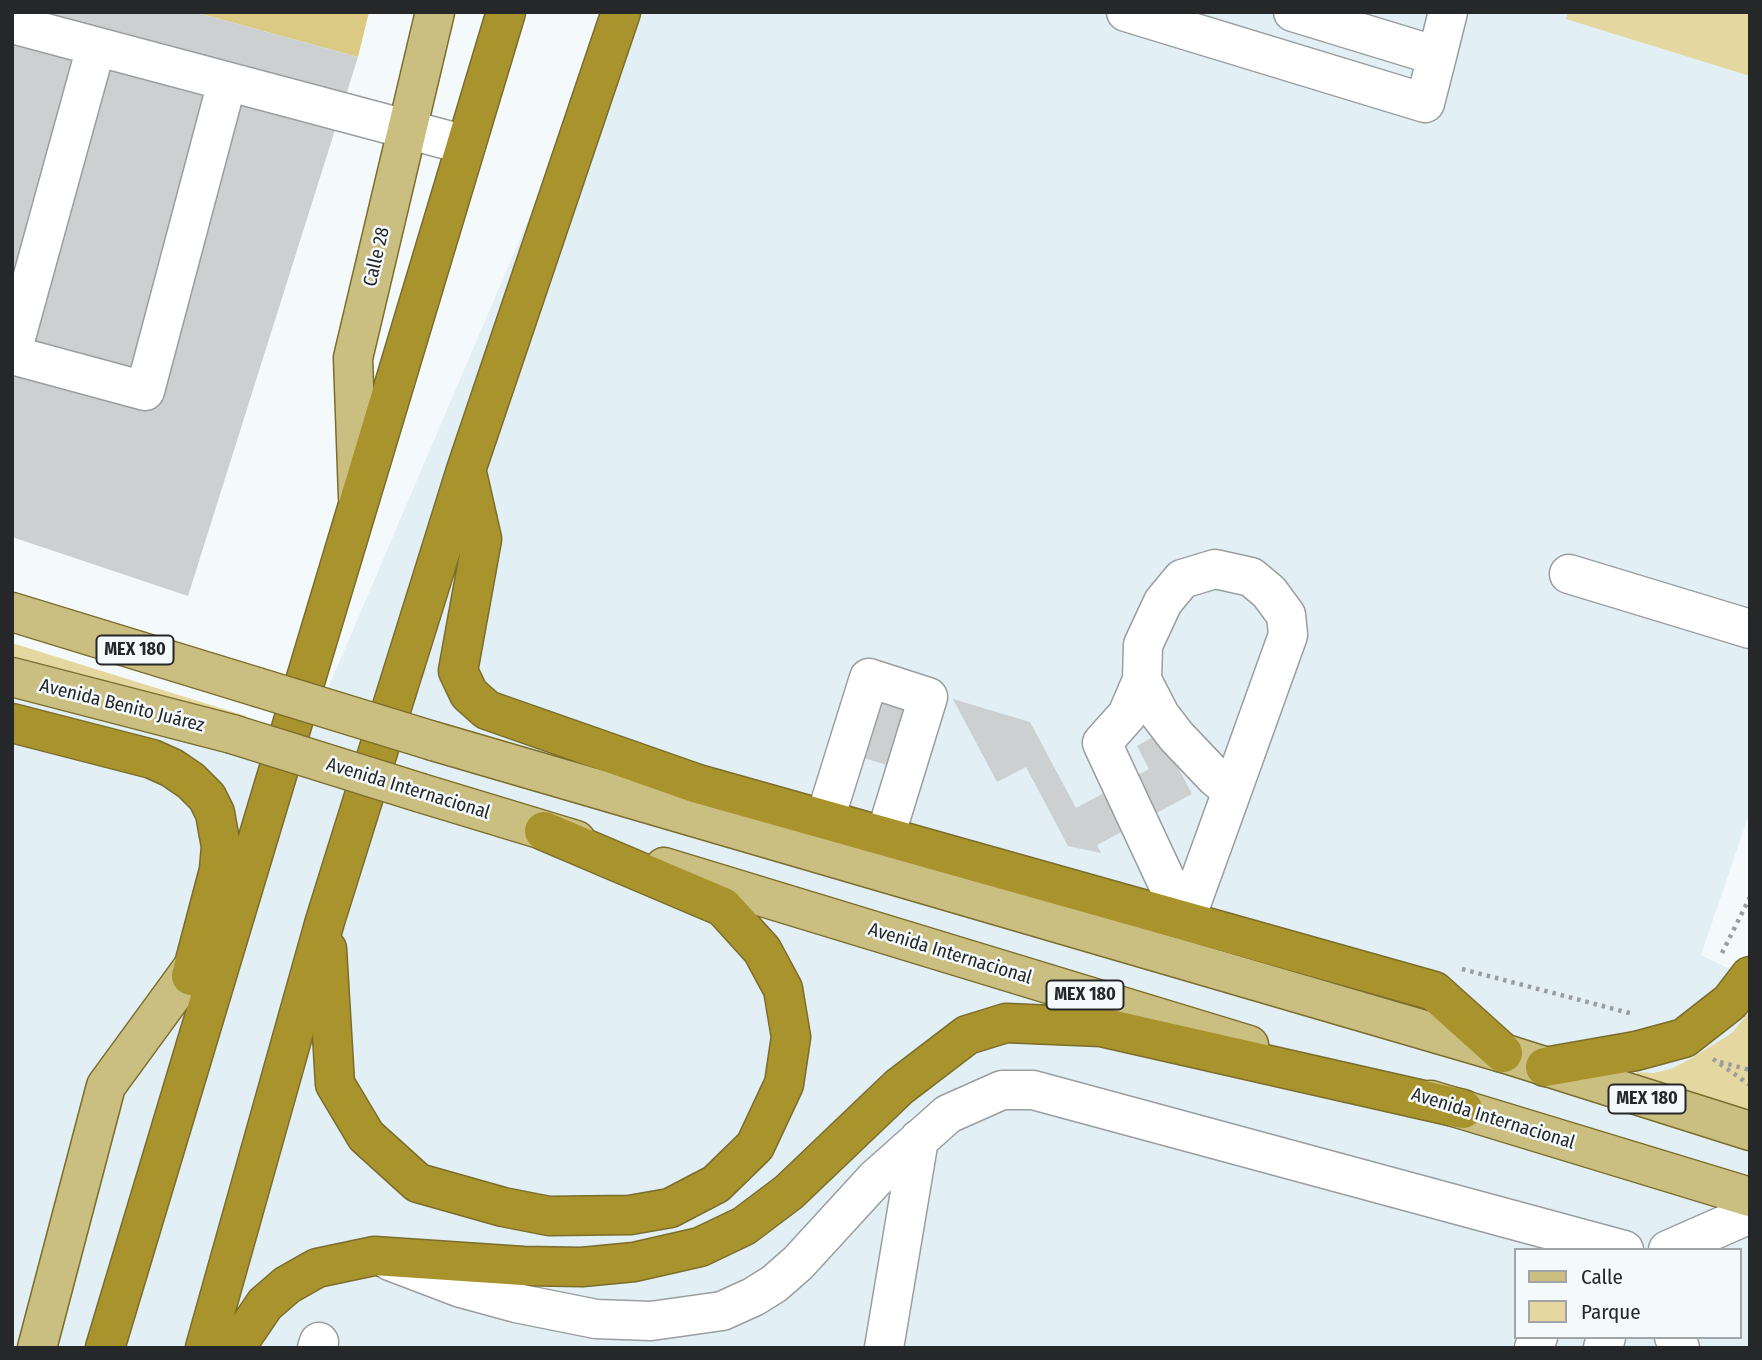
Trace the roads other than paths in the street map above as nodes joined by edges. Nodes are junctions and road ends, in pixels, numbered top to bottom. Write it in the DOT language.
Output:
graph roads {
  1 [pos="435,12"];
  2 [pos="506,12"];
  3 [pos="621,12"];
  4 [pos="1126,12"];
  5 [pos="1293,12"];
  6 [pos="1448,12"];
  7 [pos="1200,23"];
  8 [pos="12,24"];
  9 [pos="96,47"];
  10 [pos="1437,56"];
  11 [pos="227,82"];
  12 [pos="407,130"];
  13 [pos="466,145"];
  14 [pos="12,354"];
  15 [pos="466,470"];
  16 [pos="358,506"];
  17 [pos="1569,574"];
  18 [pos="12,612"];
  19 [pos="1750,629"];
  20 [pos="12,677"];
  21 [pos="1142,680"];
  22 [pos="12,723"];
  23 [pos="232,734"];
  24 [pos="1232,791"];
  25 [pos="825,820"];
  26 [pos="544,831"];
  27 [pos="885,836"];
  28 [pos="325,920"];
  29 [pos="1185,921"];
  30 [pos="193,967"];
  31 [pos="1734,968"];
  32 [pos="1503,1053"];
  33 [pos="1545,1067"];
  34 [pos="1463,1109"];
  35 [pos="1750,1131"];
  36 [pos="919,1139"];
  37 [pos="151,1197"];
  38 [pos="1750,1197"];
  39 [pos="1750,1214"];
  40 [pos="1568,1242"];
  41 [pos="1610,1248"];
  42 [pos="1673,1248"];
  43 [pos="374,1256"];
  44 [pos="37,1348"];
  45 [pos="105,1348"];
  46 [pos="205,1348"];
  47 [pos="235,1348"];
  48 [pos="884,1348"];
  1 -- 12 [label="main road, Calle 28"];
  2 -- 13 [label="highway"];
  3 -- 15 [label="highway"];
  4 -- 7 [label="street"];
  5 -- 10 [label="street"];
  6 -- 10 [label="street"];
  7 -- 10 [label="street"];
  8 -- 9 [label="street"];
  9 -- 11 [label="street"];
  9 -- 14 [label="street"];
  11 -- 12 [label="street"];
  11 -- 14 [label="street"];
  12 -- 13 [label="street"];
  12 -- 16 [label="main road, Calle 28"];
  13 -- 16 [label="highway"];
  15 -- 25 [label="highway"];
  15 -- 28 [label="highway"];
  16 -- 37 [label="highway"];
  17 -- 19 [label="street"];
  18 -- 32 [label="main road, MEX 180, bridge"];
  20 -- 23 [label="main road, Avenida Benito Juárez / MEX 180"];
  21 -- 24 [label="street"];
  21 -- 24 [label="street"];
  21 -- 29 [label="street"];
  22 -- 30 [label="highway"];
  23 -- 26 [label="main road, Avenida Internacional / MEX 180, bridge"];
  24 -- 29 [label="street"];
  25 -- 27 [label="highway"];
  25 -- 27 [label="street"];
  26 -- 28 [label="highway"];
  26 -- 34 [label="main road, Avenida Internacional / MEX 180"];
  27 -- 29 [label="highway"];
  28 -- 46 [label="highway"];
  29 -- 32 [label="highway"];
  30 -- 37 [label="highway"];
  30 -- 44 [label="main road"];
  31 -- 33 [label="highway"];
  32 -- 33 [label="main road, MEX 180"];
  33 -- 35 [label="main road, MEX 180"];
  34 -- 38 [label="main road, Avenida Internacional / MEX 180"];
  34 -- 43 [label="highway"];
  36 -- 40 [label="street"];
  36 -- 43 [label="street"];
  36 -- 48 [label="street"];
  37 -- 45 [label="highway"];
  39 -- 42 [label="street"];
  40 -- 41 [label="street"];
  43 -- 47 [label="highway"];
}
